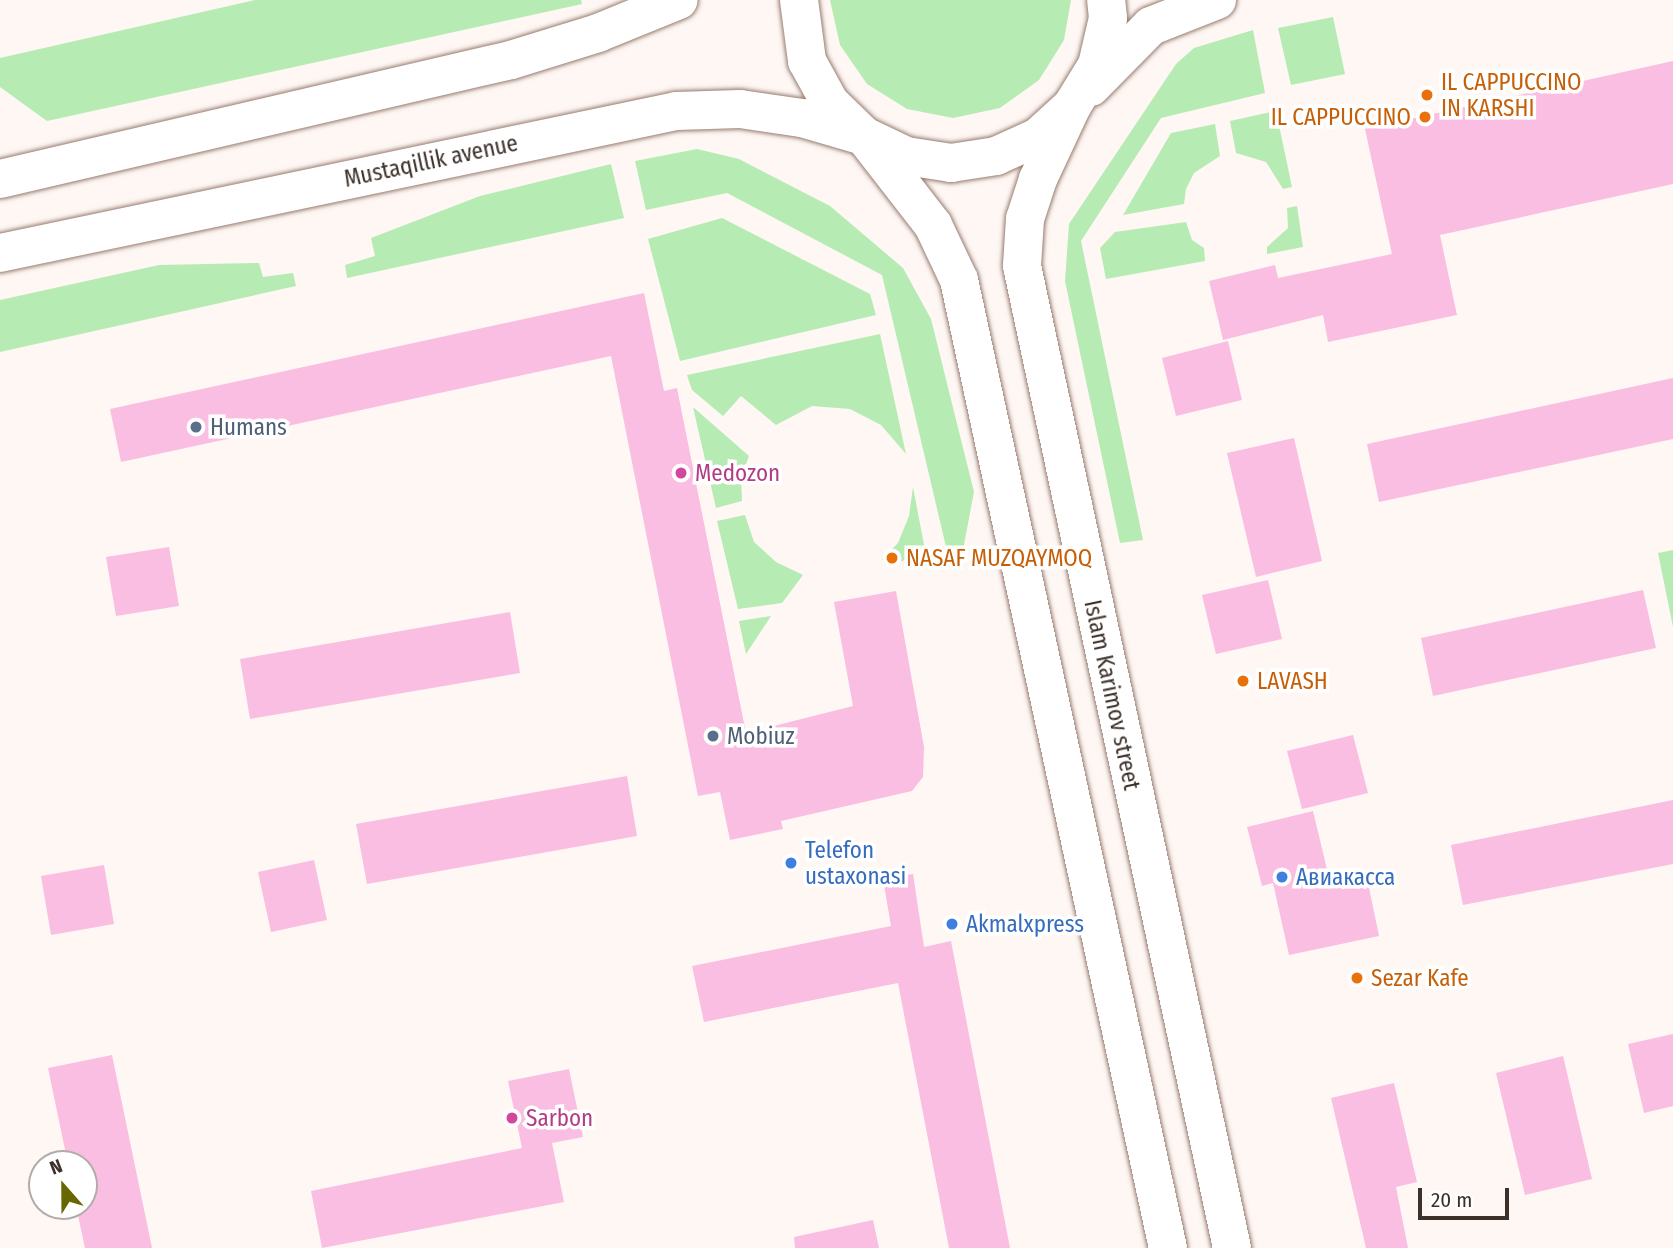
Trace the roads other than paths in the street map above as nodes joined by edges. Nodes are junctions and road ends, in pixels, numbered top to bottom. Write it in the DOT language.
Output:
graph roads {
  1 [pos="679,0"];
  2 [pos="799,0"];
  3 [pos="1106,0"];
  4 [pos="1217,0"];
  5 [pos="1072,106"];
  6 [pos="864,136"];
  7 [pos="0,178"];
  8 [pos="0,253"];
  9 [pos="1168,1248"];
  10 [pos="1232,1248"];
  1 -- 7 [label="main road"];
  2 -- 6 [label="main road"];
  3 -- 5 [label="main road"];
  4 -- 5 [label="main road"];
  5 -- 6 [label="main road"];
  5 -- 10 [label="main road, Islam Karimov street"];
  6 -- 8 [label="main road, Mustaqillik avenue"];
  6 -- 9 [label="main road"];
}
